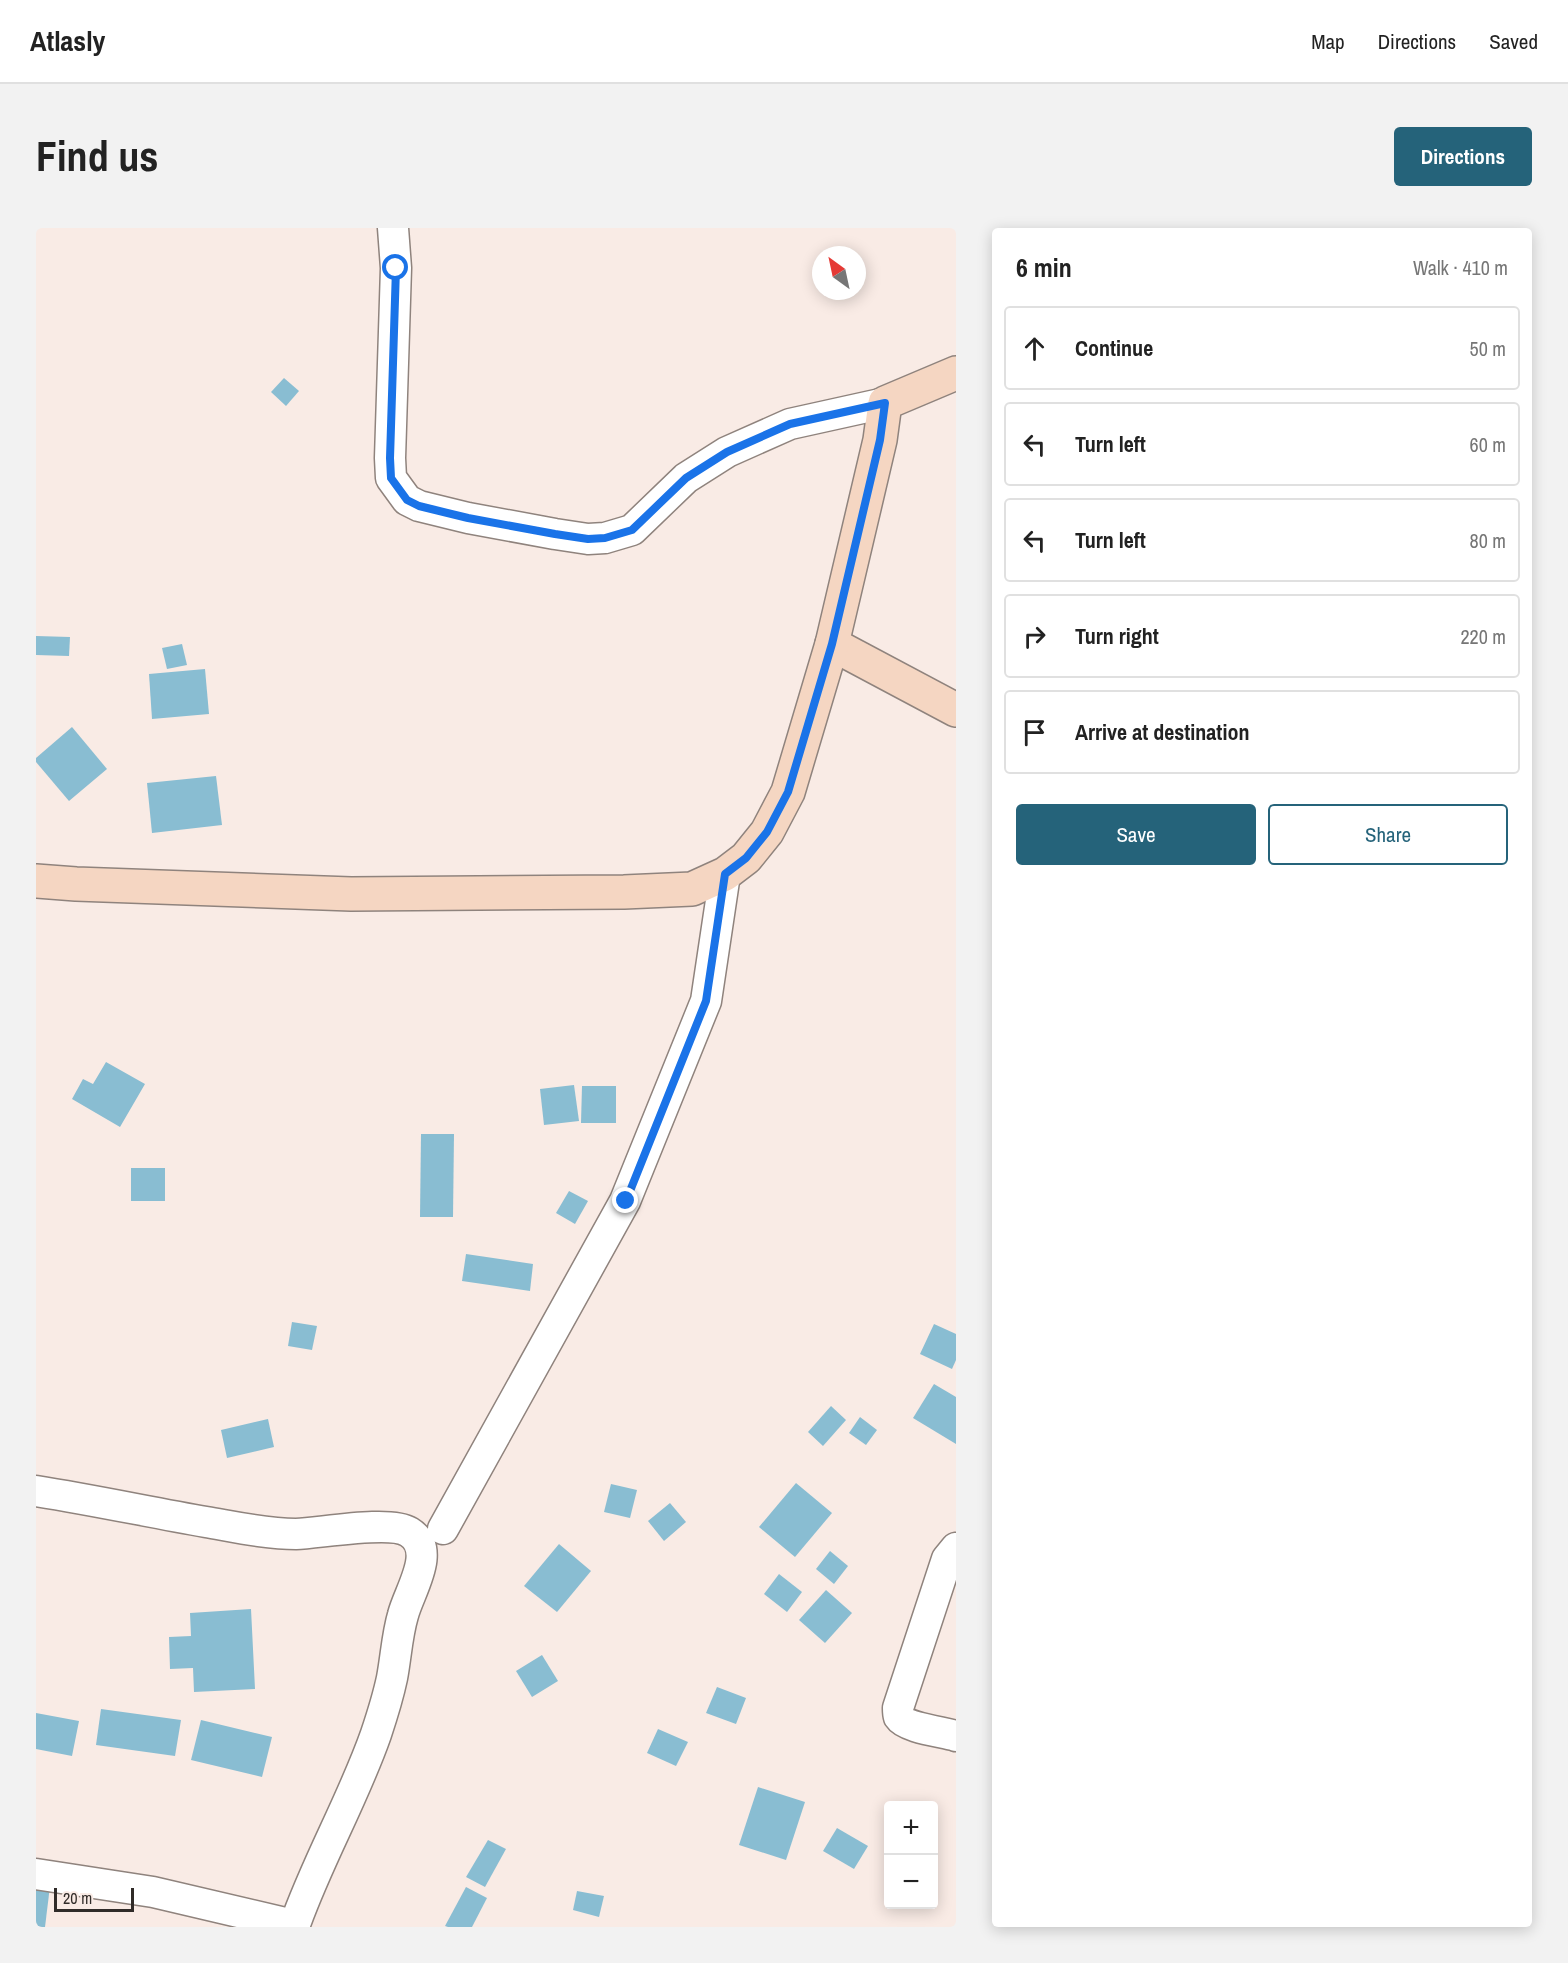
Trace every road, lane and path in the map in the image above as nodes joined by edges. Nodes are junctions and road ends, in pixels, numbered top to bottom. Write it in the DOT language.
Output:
graph roads {
  1 [pos="393,228"];
  2 [pos="956,373"];
  3 [pos="885,403"];
  4 [pos="832,644"];
  5 [pos="956,710"];
  6 [pos="725,874"];
  7 [pos="36,881"];
  8 [pos="36,1491"];
  9 [pos="443,1529"];
  10 [pos="956,1548"];
  11 [pos="956,1736"];
  12 [pos="36,1874"];
  13 [pos="294,1926"];
  1 -- 3 [label="street"];
  2 -- 3 [label="street"];
  3 -- 4 [label="street"];
  4 -- 5 [label="street"];
  4 -- 6 [label="street"];
  6 -- 7 [label="street"];
  6 -- 9 [label="street"];
  8 -- 13 [label="street"];
  10 -- 11 [label="street"];
  12 -- 13 [label="street"];
}
